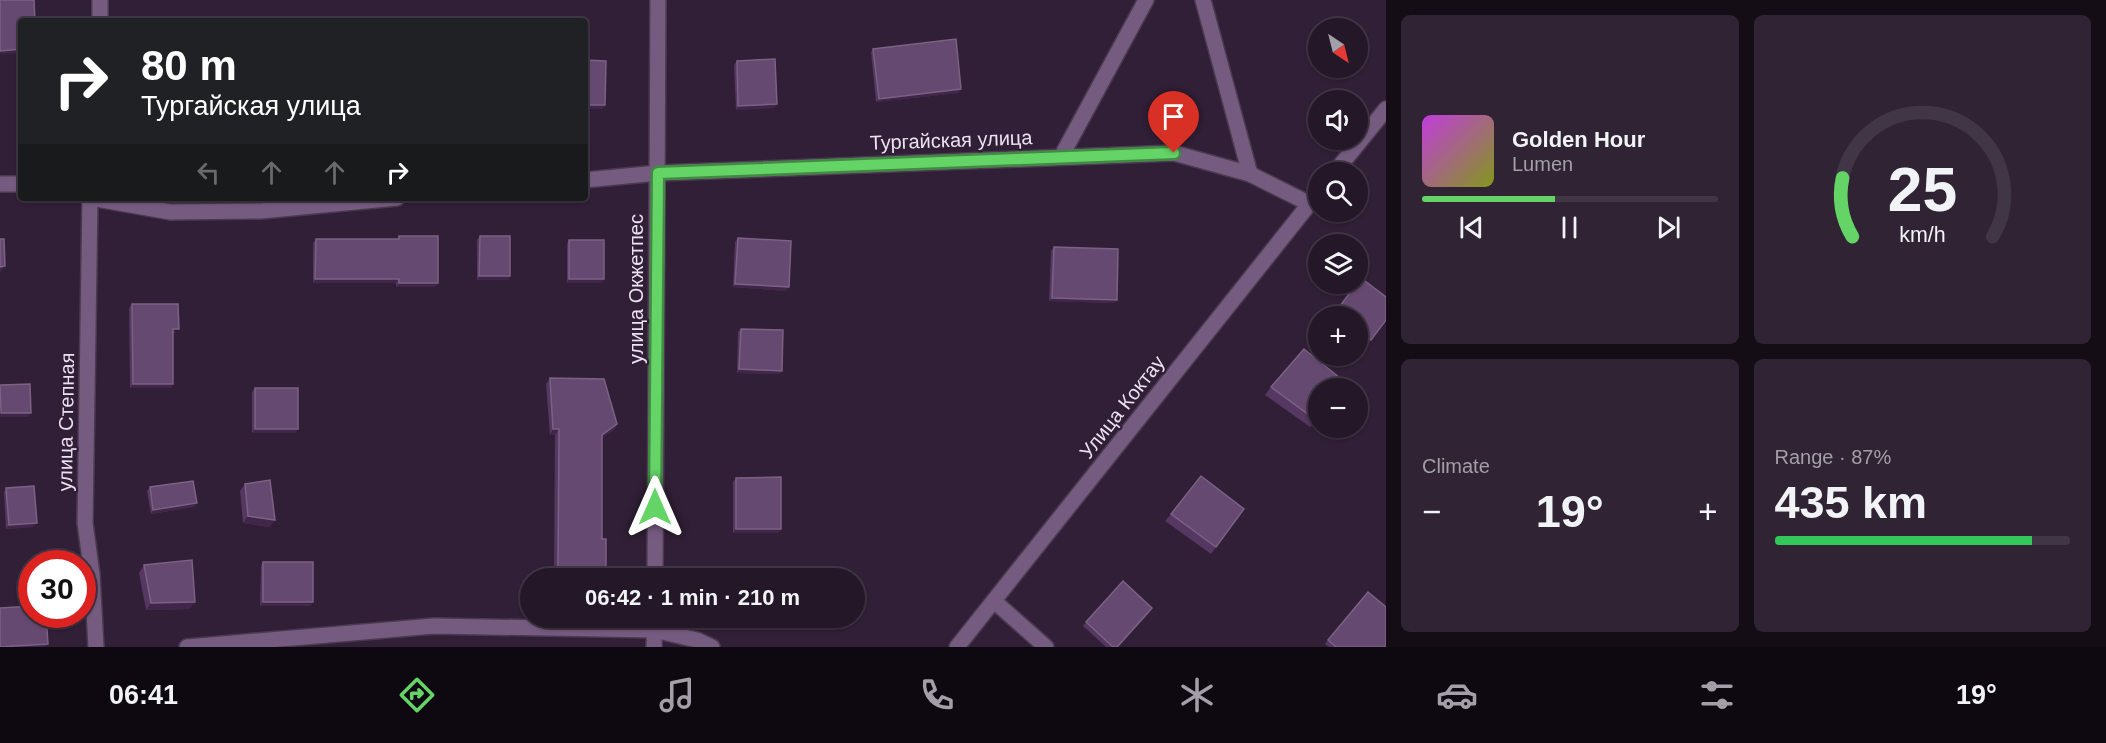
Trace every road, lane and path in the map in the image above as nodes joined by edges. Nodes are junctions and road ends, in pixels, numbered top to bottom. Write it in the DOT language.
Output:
graph roads {
  1 [pos="100,0"];
  2 [pos="658,0"];
  3 [pos="1146,0"];
  4 [pos="1203,0"];
  5 [pos="100,18"];
  6 [pos="1386,109"];
  7 [pos="1061,157"];
  8 [pos="1343,162"];
  9 [pos="658,173"];
  10 [pos="1251,174"];
  11 [pos="588,180"];
  12 [pos="0,184"];
  13 [pos="18,184"];
  14 [pos="1308,197"];
  15 [pos="91,201"];
  16 [pos="108,201"];
  17 [pos="366,201"];
  18 [pos="1308,207"];
  19 [pos="655,568"];
  20 [pos="994,601"];
  21 [pos="520,625"];
  22 [pos="655,628"];
  23 [pos="666,628"];
  24 [pos="233,645"];
  25 [pos="96,647"];
  26 [pos="188,647"];
  27 [pos="654,647"];
  28 [pos="712,647"];
  29 [pos="957,647"];
  30 [pos="1046,647"];
  1 -- 5 [label="street"];
  2 -- 9 [label="street, улица Окжетпес"];
  3 -- 7 [label="street"];
  4 -- 10 [label="street"];
  6 -- 8 [label="street"];
  7 -- 9 [label="street, Тургайская улица"];
  7 -- 10 [label="street, Тургайская улица"];
  9 -- 11 [label="street, Тургайская улица"];
  9 -- 19 [label="street, улица Окжетпес"];
  10 -- 14 [label="street, Тургайская улица"];
  12 -- 13 [label="street"];
  15 -- 25 [label="street, улица Степная"];
  16 -- 17 [label="street"];
  18 -- 20 [label="street, Улица Коктау"];
  20 -- 29 [label="street, Улица Коктау"];
  20 -- 30 [label="street"];
  21 -- 24 [label="street"];
  22 -- 27 [label="street"];
  23 -- 28 [label="street"];
  24 -- 26 [label="street"];
}
